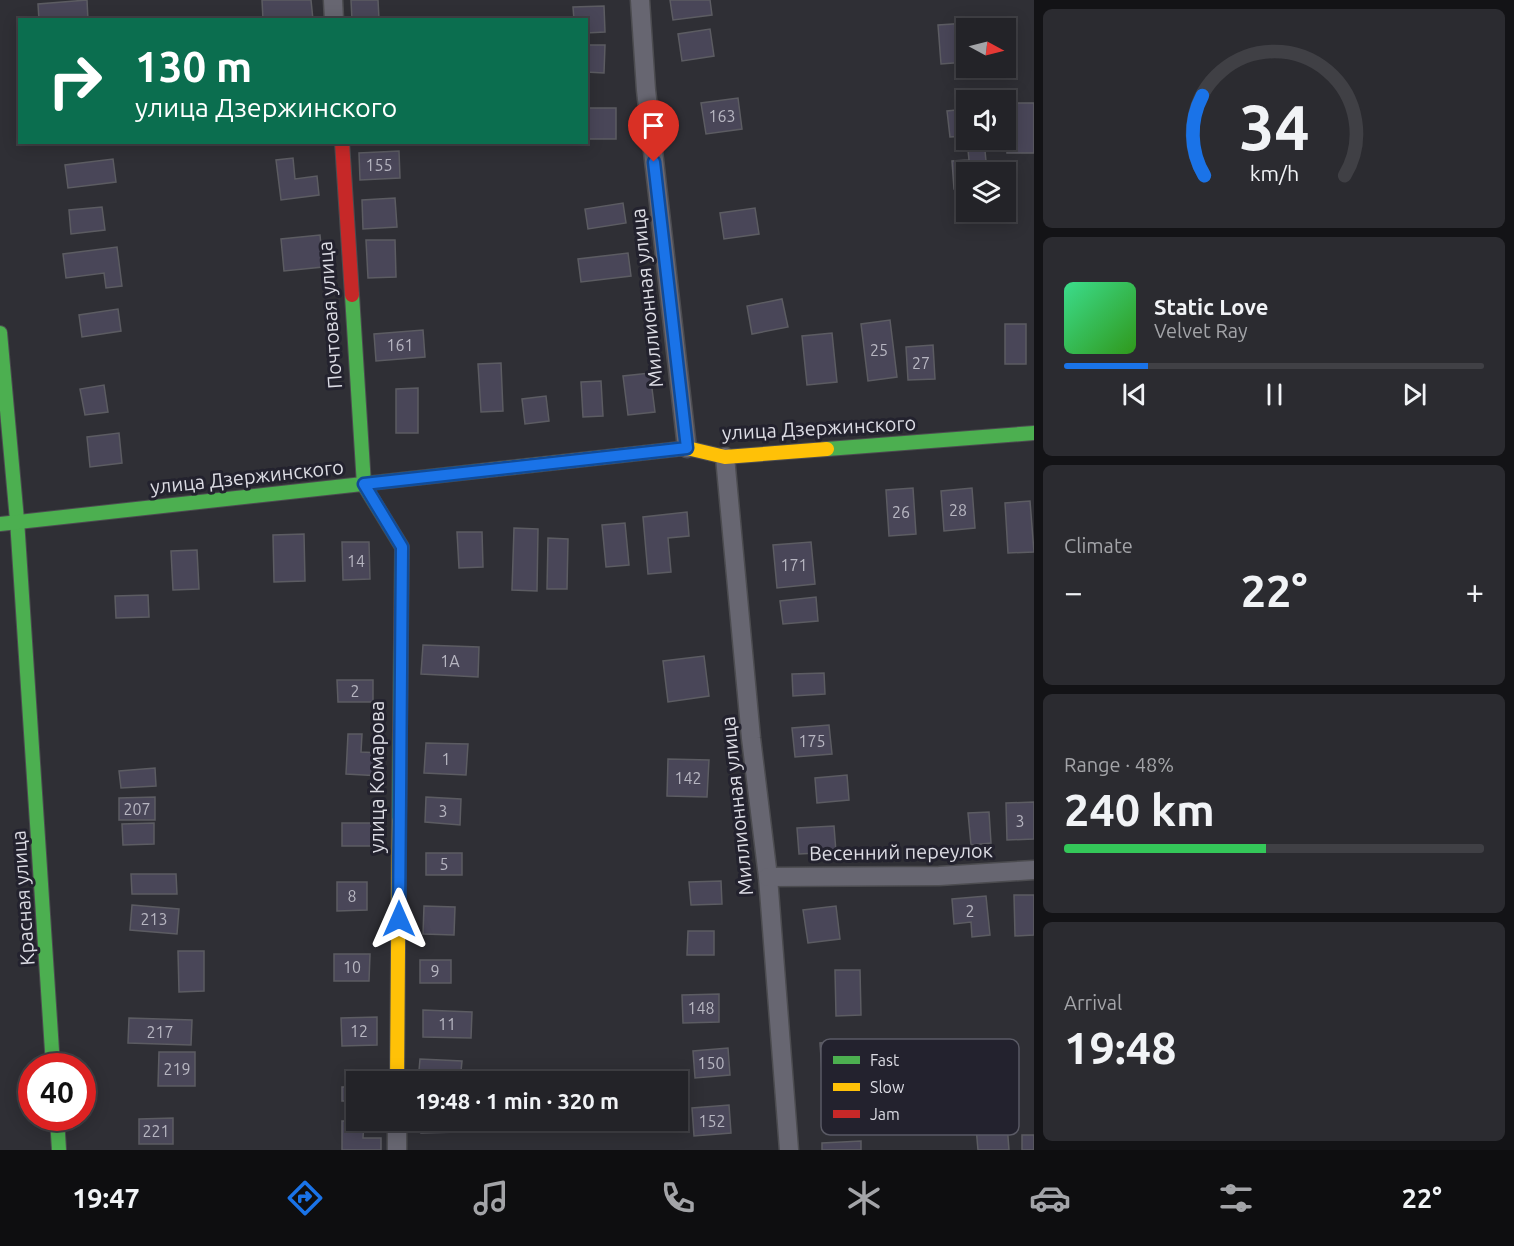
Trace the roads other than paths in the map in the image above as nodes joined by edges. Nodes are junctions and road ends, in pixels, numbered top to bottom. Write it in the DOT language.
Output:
graph roads {
  1 [pos="333,0"];
  2 [pos="640,0"];
  3 [pos="334,18"];
  4 [pos="342,144"];
  5 [pos="0,333"];
  6 [pos="1034,433"];
  7 [pos="687,448"];
  8 [pos="725,457"];
  9 [pos="364,484"];
  10 [pos="17,520"];
  11 [pos="0,524"];
  12 [pos="1034,870"];
  13 [pos="768,877"];
  14 [pos="52,1053"];
  15 [pos="398,1071"];
  16 [pos="58,1131"];
  17 [pos="397,1131"];
  18 [pos="59,1150"];
  19 [pos="397,1150"];
  20 [pos="789,1150"];
  1 -- 3 [label="street"];
  2 -- 7 [label="street, Миллионная улица"];
  4 -- 9 [label="street, Почтовая улица"];
  5 -- 10 [label="street, Красная улица"];
  6 -- 8 [label="street, улица Дзержинского"];
  7 -- 8 [label="street, улица Дзержинского"];
  7 -- 9 [label="street, улица Дзержинского"];
  8 -- 13 [label="street, Миллионная улица"];
  9 -- 10 [label="street, улица Дзержинского"];
  9 -- 15 [label="street, улица Комарова"];
  10 -- 11 [label="street, улица Дзержинского"];
  10 -- 14 [label="street, Красная улица"];
  12 -- 13 [label="street, Весенний переулок"];
  13 -- 20 [label="street, Миллионная улица"];
  16 -- 18 [label="street"];
  17 -- 19 [label="street"];
}
